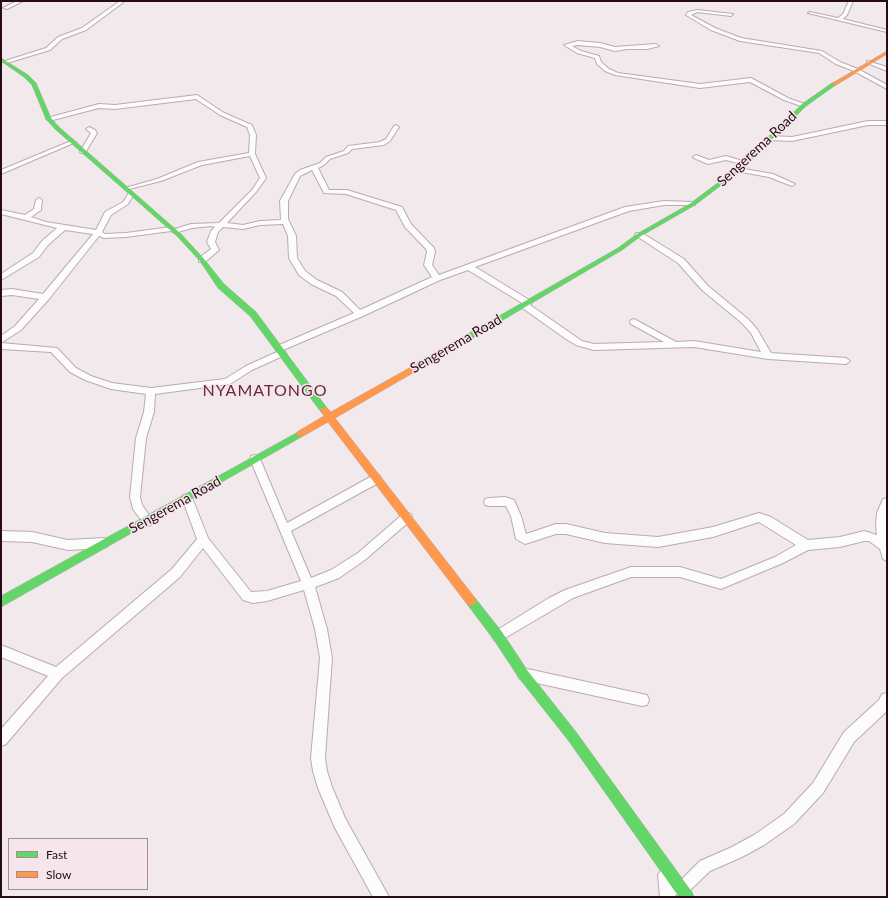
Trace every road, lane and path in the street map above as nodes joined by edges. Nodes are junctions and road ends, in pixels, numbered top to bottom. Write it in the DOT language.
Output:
graph roads {
  1 [pos="22,1"];
  2 [pos="123,1"];
  3 [pos="851,1"];
  4 [pos="1,4"];
  5 [pos="3,10"];
  6 [pos="810,13"];
  7 [pos="731,15"];
  8 [pos="840,19"];
  9 [pos="887,31"];
  10 [pos="656,46"];
  11 [pos="887,52"];
  12 [pos="869,62"];
  13 [pos="4,64"];
  14 [pos="887,69"];
  15 [pos="856,70"];
  16 [pos="887,87"];
  17 [pos="804,105"];
  18 [pos="50,119"];
  19 [pos="887,124"];
  20 [pos="396,127"];
  21 [pos="89,128"];
  22 [pos="770,138"];
  23 [pos="73,142"];
  24 [pos="83,152"];
  25 [pos="252,154"];
  26 [pos="696,157"];
  27 [pos="746,163"];
  28 [pos="314,167"];
  29 [pos="738,170"];
  30 [pos="1,172"];
  31 [pos="792,184"];
  32 [pos="129,191"];
  33 [pos="40,200"];
  34 [pos="693,204"];
  35 [pos="1,212"];
  36 [pos="26,217"];
  37 [pos="286,222"];
  38 [pos="220,224"];
  39 [pos="62,228"];
  40 [pos="173,230"];
  41 [pos="98,233"];
  42 [pos="639,235"];
  43 [pos="202,260"];
  44 [pos="469,267"];
  45 [pos="1,278"];
  46 [pos="437,278"];
  47 [pos="1,293"];
  48 [pos="46,297"];
  49 [pos="526,304"];
  50 [pos="360,314"];
  51 [pos="634,322"];
  52 [pos="1,340"];
  53 [pos="674,344"];
  54 [pos="1,346"];
  55 [pos="281,350"];
  56 [pos="768,356"];
  57 [pos="846,361"];
  58 [pos="151,391"];
  59 [pos="330,418"];
  60 [pos="255,459"];
  61 [pos="376,479"];
  62 [pos="187,498"];
  63 [pos="489,502"];
  64 [pos="887,502"];
  65 [pos="407,517"];
  66 [pos="148,520"];
  67 [pos="286,529"];
  68 [pos="1,536"];
  69 [pos="203,540"];
  70 [pos="106,542"];
  71 [pos="806,545"];
  72 [pos="886,551"];
  73 [pos="308,584"];
  74 [pos="1,602"];
  75 [pos="498,636"];
  76 [pos="1,651"];
  77 [pos="58,674"];
  78 [pos="523,674"];
  79 [pos="887,699"];
  80 [pos="642,700"];
  81 [pos="1,739"];
  82 [pos="664,865"];
  83 [pos="679,894"];
  84 [pos="381,897"];
  1 -- 5 [label="street"];
  2 -- 13 [label="street"];
  3 -- 8 [label="street"];
  4 -- 5 [label="street"];
  6 -- 8 [label="street"];
  7 -- 15 [label="street"];
  8 -- 9 [label="street"];
  10 -- 17 [label="street"];
  11 -- 12 [label="main road, Sengerema Road"];
  12 -- 14 [label="street"];
  12 -- 15 [label="main road, Sengerema Road"];
  13 -- 18 [label="main road"];
  15 -- 16 [label="street"];
  15 -- 17 [label="main road, Sengerema Road"];
  17 -- 22 [label="main road, Sengerema Road"];
  18 -- 23 [label="main road"];
  18 -- 25 [label="street"];
  19 -- 22 [label="street"];
  20 -- 28 [label="street"];
  21 -- 24 [label="street"];
  22 -- 27 [label="main road, Sengerema Road"];
  23 -- 24 [label="main road"];
  23 -- 30 [label="street"];
  24 -- 32 [label="main road"];
  25 -- 32 [label="street"];
  25 -- 38 [label="street"];
  26 -- 27 [label="street"];
  27 -- 29 [label="main road, Sengerema Road"];
  28 -- 37 [label="street"];
  28 -- 46 [label="street"];
  29 -- 31 [label="street"];
  29 -- 34 [label="main road, Sengerema Road"];
  32 -- 40 [label="main road"];
  32 -- 41 [label="street"];
  33 -- 36 [label="street"];
  34 -- 42 [label="main road, Sengerema Road"];
  34 -- 44 [label="street"];
  35 -- 36 [label="street"];
  36 -- 39 [label="street"];
  37 -- 38 [label="street"];
  37 -- 50 [label="street"];
  38 -- 40 [label="street"];
  38 -- 43 [label="street"];
  39 -- 41 [label="street"];
  39 -- 45 [label="street"];
  40 -- 41 [label="street"];
  40 -- 43 [label="main road"];
  41 -- 48 [label="street"];
  42 -- 49 [label="main road, Sengerema Road"];
  42 -- 56 [label="street"];
  43 -- 55 [label="main road"];
  44 -- 46 [label="street"];
  44 -- 49 [label="street"];
  46 -- 50 [label="street"];
  47 -- 48 [label="street"];
  48 -- 52 [label="street"];
  49 -- 53 [label="street"];
  49 -- 59 [label="main road, Sengerema Road"];
  50 -- 55 [label="street"];
  51 -- 53 [label="street"];
  53 -- 56 [label="street"];
  54 -- 58 [label="street"];
  55 -- 58 [label="street"];
  55 -- 59 [label="main road"];
  56 -- 57 [label="street"];
  58 -- 66 [label="street"];
  59 -- 60 [label="main road, Sengerema Road"];
  59 -- 61 [label="main road"];
  60 -- 62 [label="main road, Sengerema Road"];
  60 -- 67 [label="street"];
  61 -- 65 [label="main road"];
  61 -- 67 [label="street"];
  62 -- 66 [label="main road, Sengerema Road"];
  62 -- 69 [label="street"];
  63 -- 71 [label="street"];
  64 -- 72 [label="street"];
  65 -- 73 [label="street"];
  65 -- 75 [label="main road"];
  66 -- 70 [label="main road, Sengerema Road"];
  67 -- 73 [label="street"];
  68 -- 70 [label="street"];
  69 -- 73 [label="street"];
  69 -- 77 [label="street"];
  70 -- 74 [label="main road, Sengerema Road"];
  71 -- 72 [label="street"];
  71 -- 75 [label="street"];
  73 -- 84 [label="street"];
  75 -- 78 [label="main road"];
  76 -- 77 [label="street"];
  77 -- 81 [label="street"];
  78 -- 80 [label="street"];
  78 -- 82 [label="main road"];
  79 -- 83 [label="street"];
  82 -- 83 [label="street"];
}
